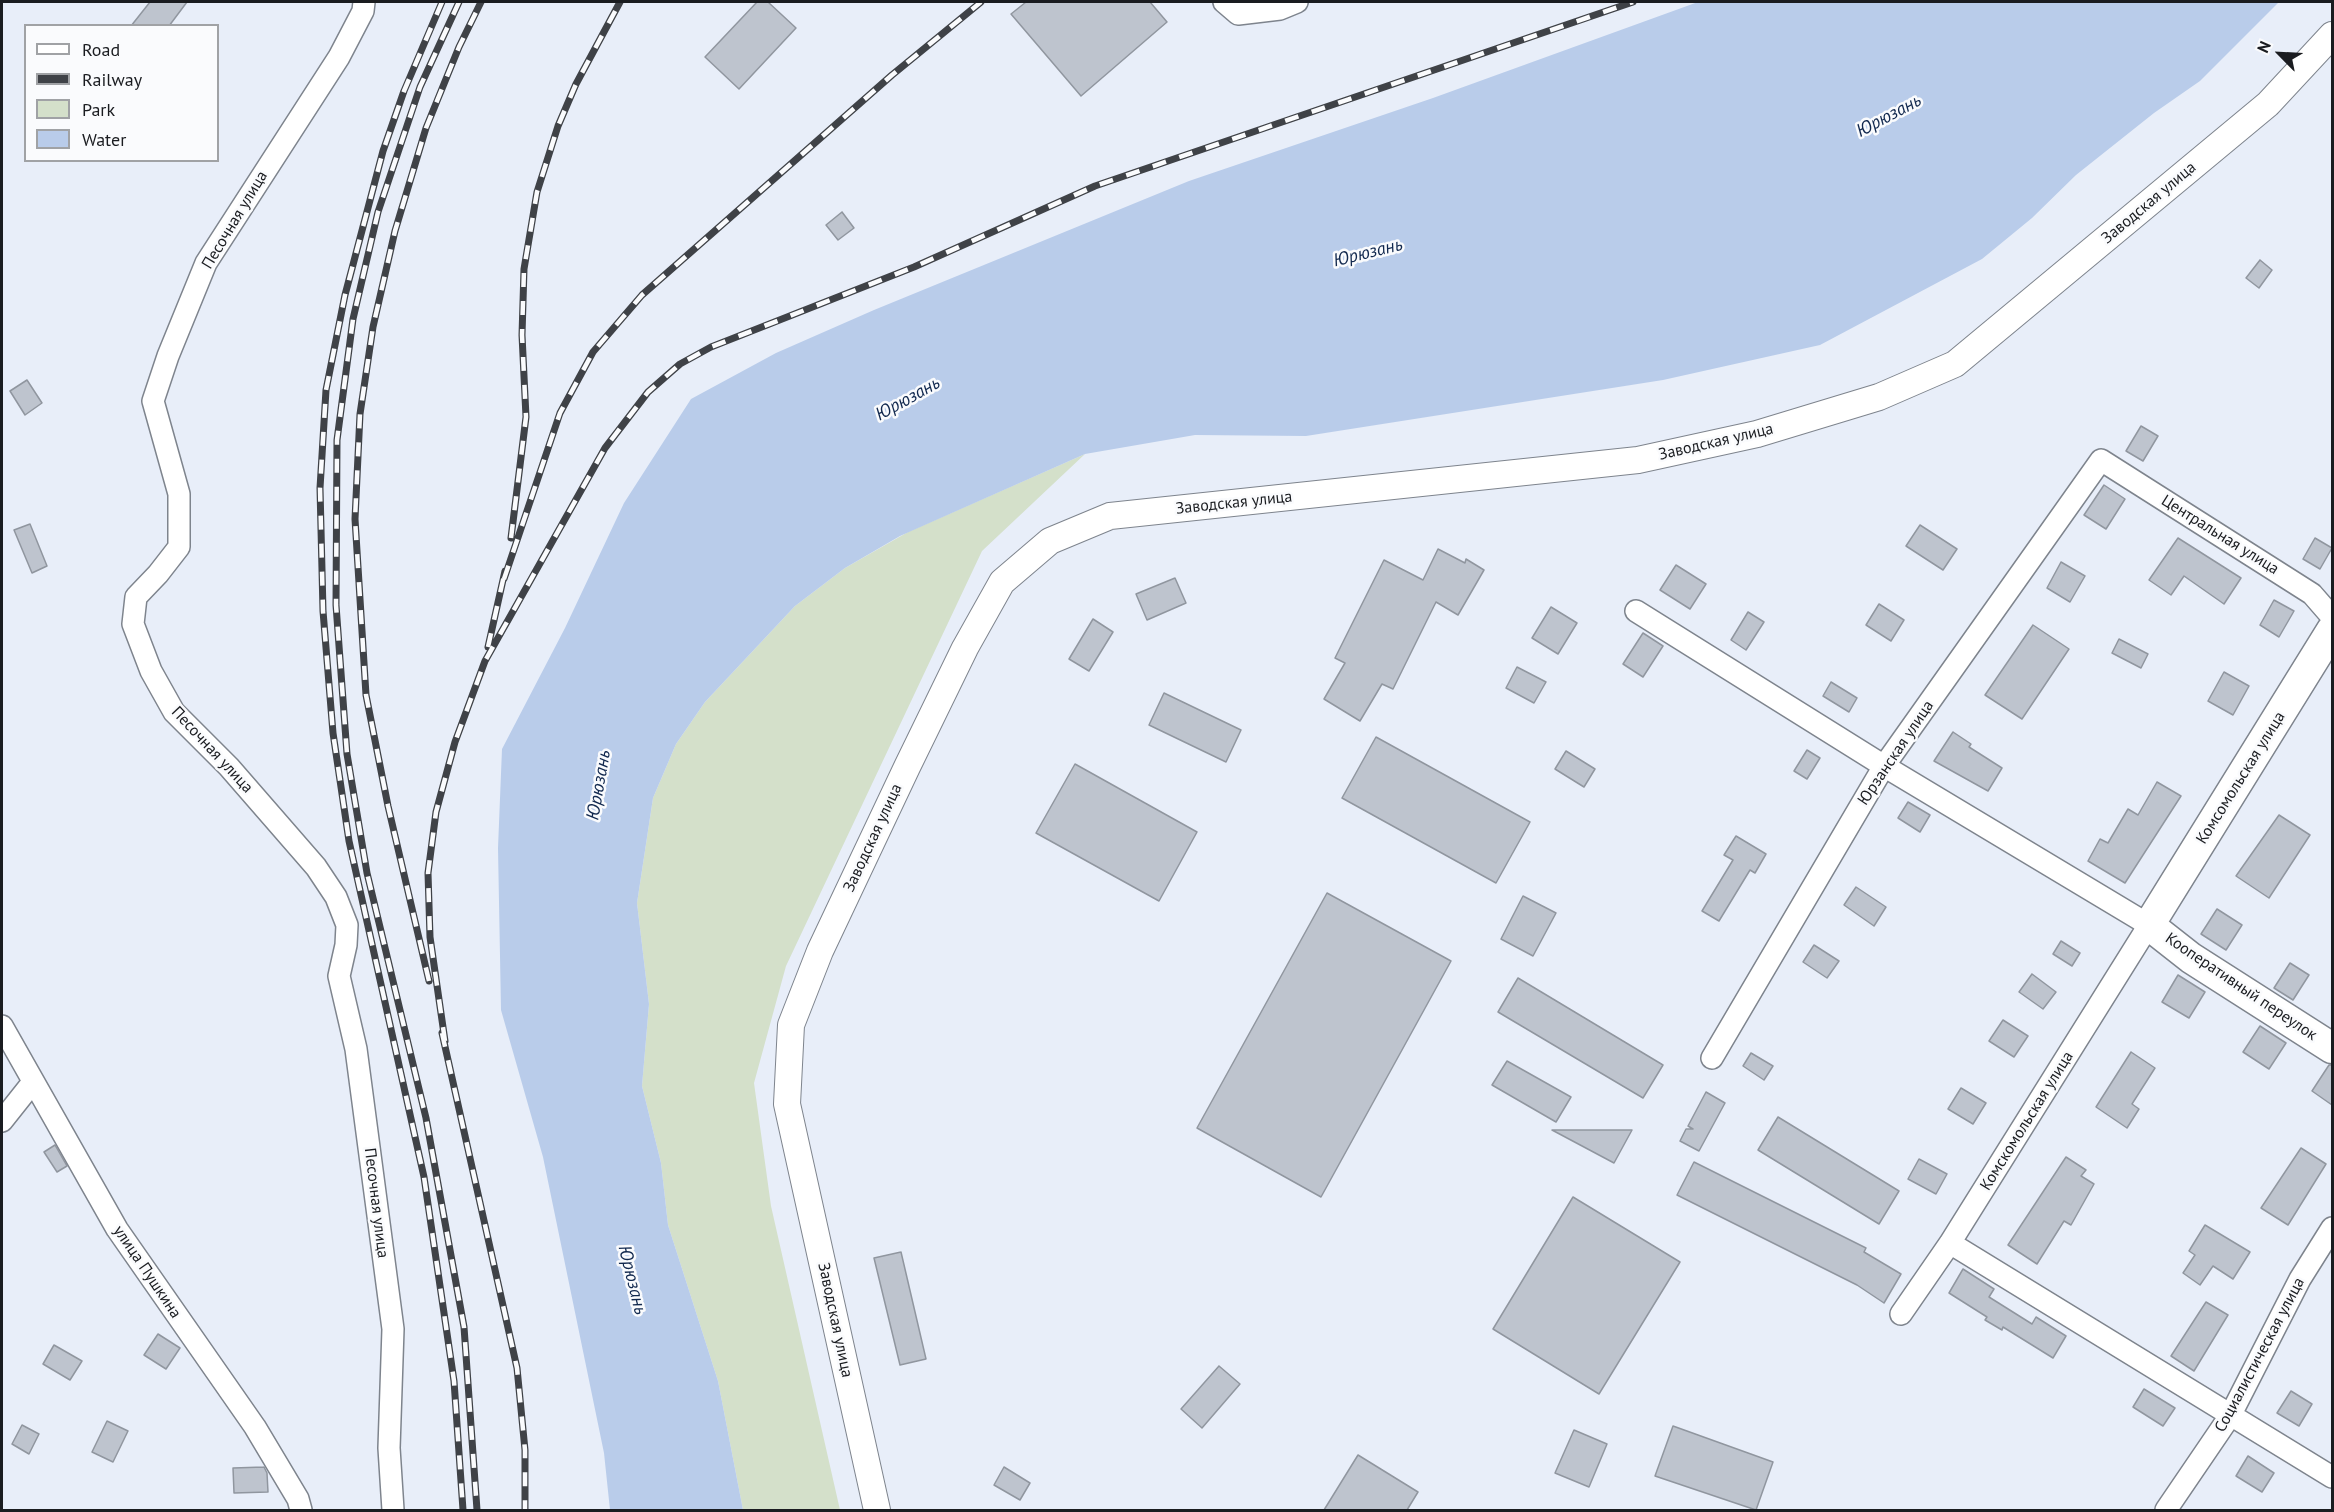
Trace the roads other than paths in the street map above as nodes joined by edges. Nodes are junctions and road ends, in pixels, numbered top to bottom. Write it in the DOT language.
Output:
graph roads {
  1 [pos="364,2"];
  2 [pos="1224,2"];
  3 [pos="1289,5"];
  4 [pos="2332,35"];
  5 [pos="2101,460"];
  6 [pos="1636,611"];
  7 [pos="2332,617"];
  8 [pos="2332,630"];
  9 [pos="1884,766"];
  10 [pos="2149,926"];
  11 [pos="2,1026"];
  12 [pos="2332,1048"];
  13 [pos="1712,1058"];
  14 [pos="33,1082"];
  15 [pos="2,1121"];
  16 [pos="2332,1228"];
  17 [pos="1950,1243"];
  18 [pos="1900,1314"];
  19 [pos="2230,1416"];
  20 [pos="2332,1476"];
  21 [pos="301,1510"];
  22 [pos="393,1510"];
  23 [pos="877,1510"];
  24 [pos="2166,1510"];
  1 -- 22 [label="street, Песочная улица"];
  2 -- 3 [label="street"];
  4 -- 23 [label="street, Заводская улица"];
  5 -- 7 [label="street, Центральная улица"];
  5 -- 9 [label="street, Юрзанская улица"];
  6 -- 9 [label="street"];
  8 -- 10 [label="main road, Комсомольская улица"];
  9 -- 10 [label="street"];
  9 -- 13 [label="street, Юрзанская улица"];
  10 -- 12 [label="main road, Кооперативный переулок"];
  10 -- 17 [label="street, Комскомольская улица"];
  11 -- 14 [label="street, улица Пушкина"];
  14 -- 15 [label="street"];
  14 -- 21 [label="street, улица Пушкина"];
  16 -- 19 [label="street, Социалистическая улица"];
  17 -- 18 [label="street, Комскомольская улица"];
  17 -- 19 [label="street"];
  19 -- 20 [label="street"];
  19 -- 24 [label="street, Социалистическая улица"];
}
